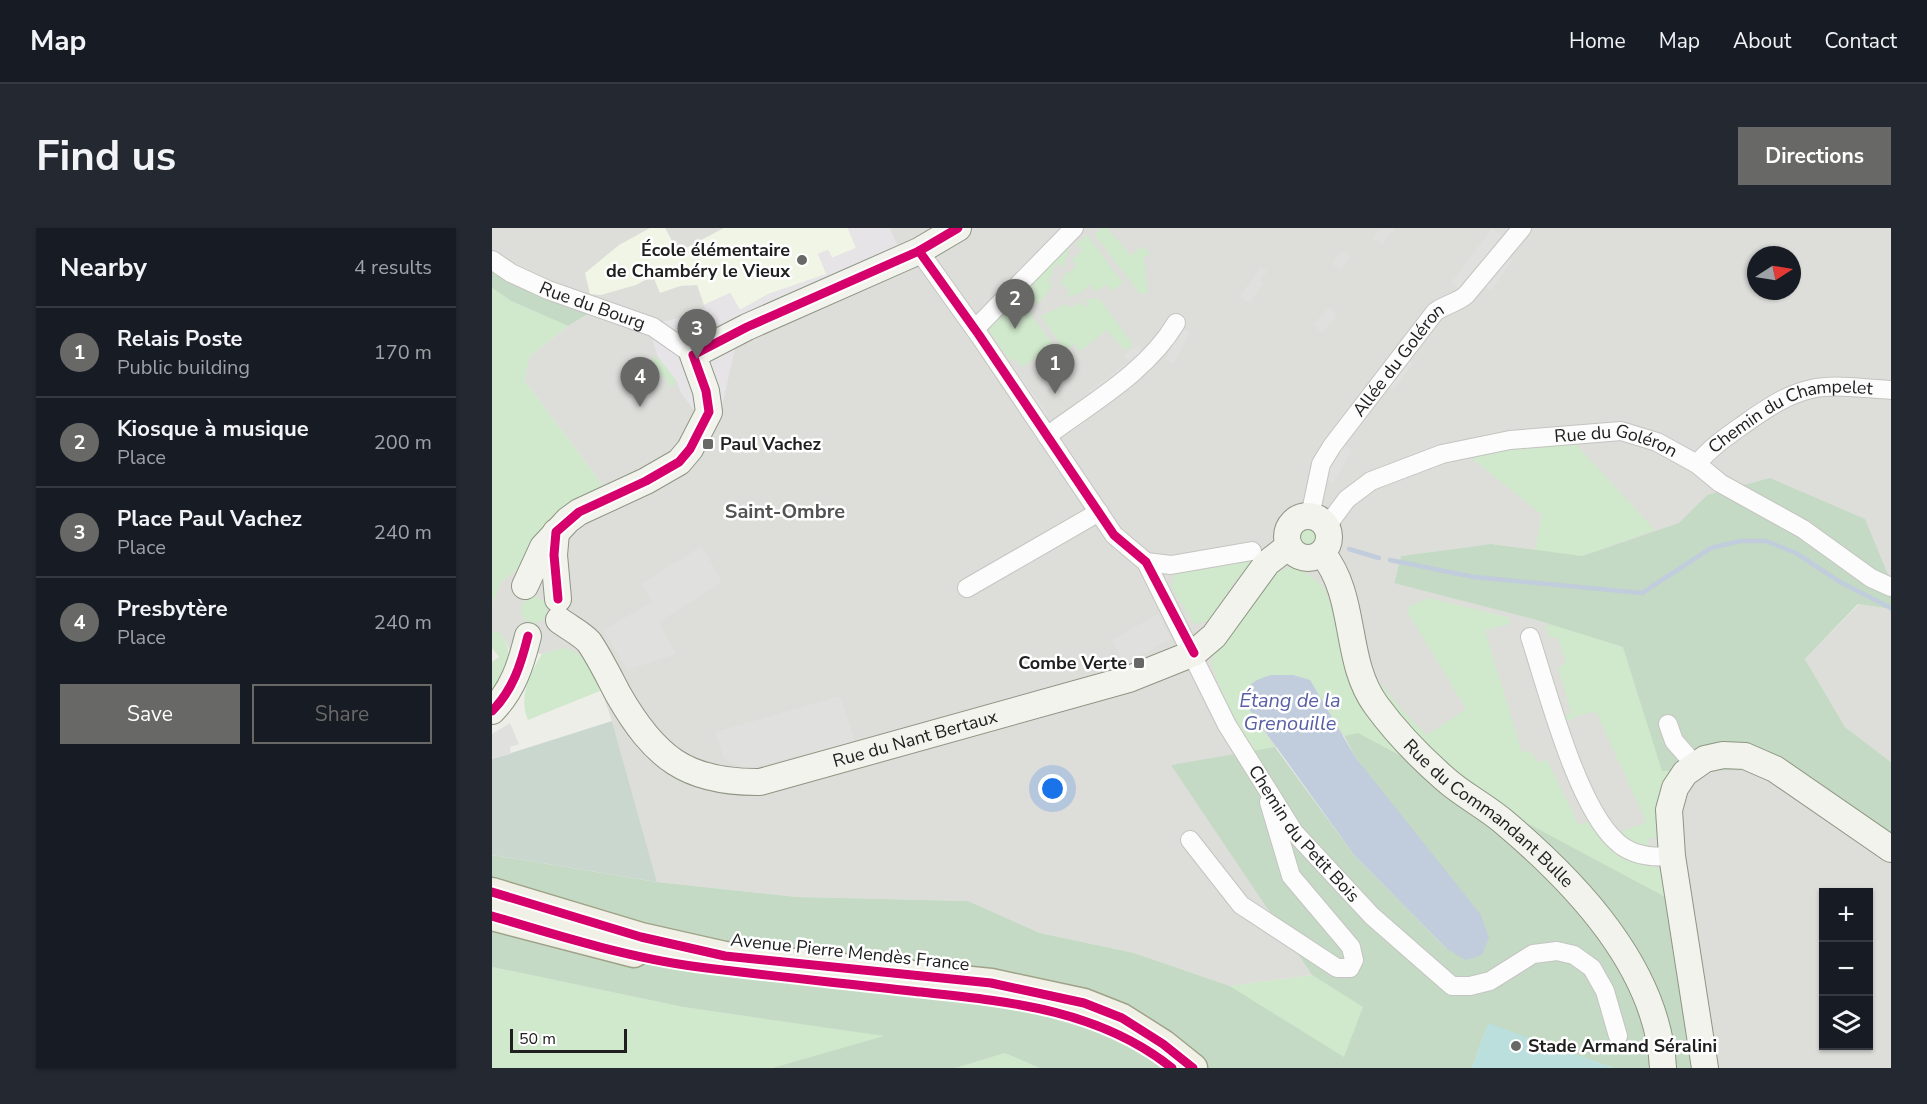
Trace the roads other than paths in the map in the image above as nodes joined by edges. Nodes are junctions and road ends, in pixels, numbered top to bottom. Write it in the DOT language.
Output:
graph roads {
  1 [pos="957,228"];
  2 [pos="1074,228"];
  3 [pos="1522,228"];
  4 [pos="919,251"];
  5 [pos="492,260"];
  6 [pos="1176,323"];
  7 [pos="975,329"];
  8 [pos="693,355"];
  9 [pos="1891,390"];
  10 [pos="1047,436"];
  11 [pos="1697,464"];
  12 [pos="1099,512"];
  13 [pos="1318,522"];
  14 [pos="556,532"];
  15 [pos="1289,546"];
  16 [pos="1252,551"];
  17 [pos="1322,553"];
  18 [pos="1146,562"];
  19 [pos="525,586"];
  20 [pos="1891,587"];
  21 [pos="967,588"];
  22 [pos="528,636"];
  23 [pos="1530,637"];
  24 [pos="1194,653"];
  25 [pos="492,711"];
  26 [pos="1668,724"];
  27 [pos="1695,765"];
  28 [pos="1262,781"];
  29 [pos="1190,840"];
  30 [pos="1891,849"];
  31 [pos="1672,856"];
  32 [pos="492,892"];
  33 [pos="492,916"];
  34 [pos="1618,1036"];
  35 [pos="1172,1068"];
  36 [pos="1193,1068"];
  37 [pos="1663,1068"];
  38 [pos="1705,1068"];
  1 -- 4 [label="street"];
  2 -- 7 [label="street"];
  3 -- 13 [label="street, Allée du Goléron"];
  4 -- 7 [label="street"];
  4 -- 8 [label="street"];
  5 -- 8 [label="street, Rue du Bourg"];
  6 -- 10 [label="street"];
  7 -- 10 [label="street"];
  8 -- 14 [label="street"];
  9 -- 11 [label="street, Chemin du Champelet"];
  10 -- 12 [label="street"];
  11 -- 13 [label="street, Rue du Goléron"];
  11 -- 20 [label="street, Rue du Goléron"];
  12 -- 18 [label="street"];
  12 -- 21 [label="street"];
  13 -- 15 [label="street"];
  13 -- 17 [label="street"];
  14 -- 19 [label="street"];
  14 -- 24 [label="street, Rue du Nant Bertaux"];
  15 -- 17 [label="street"];
  15 -- 24 [label="street, Rue du Nant Bertaux"];
  16 -- 18 [label="street"];
  17 -- 37 [label="street, Rue du Commandant Bulle"];
  18 -- 24 [label="street"];
  22 -- 25 [label="street"];
  23 -- 31 [label="street"];
  24 -- 28 [label="street, Chemin du Petit Bois"];
  26 -- 27 [label="street"];
  27 -- 30 [label="street"];
  27 -- 31 [label="street"];
  28 -- 29 [label="street"];
  28 -- 34 [label="street, Chemin du Petit Bois"];
  31 -- 38 [label="street"];
  32 -- 36 [label="main road, Avenue Pierre Mendès France"];
  33 -- 35 [label="main road, Avenue Pierre Mendès France"];
}
